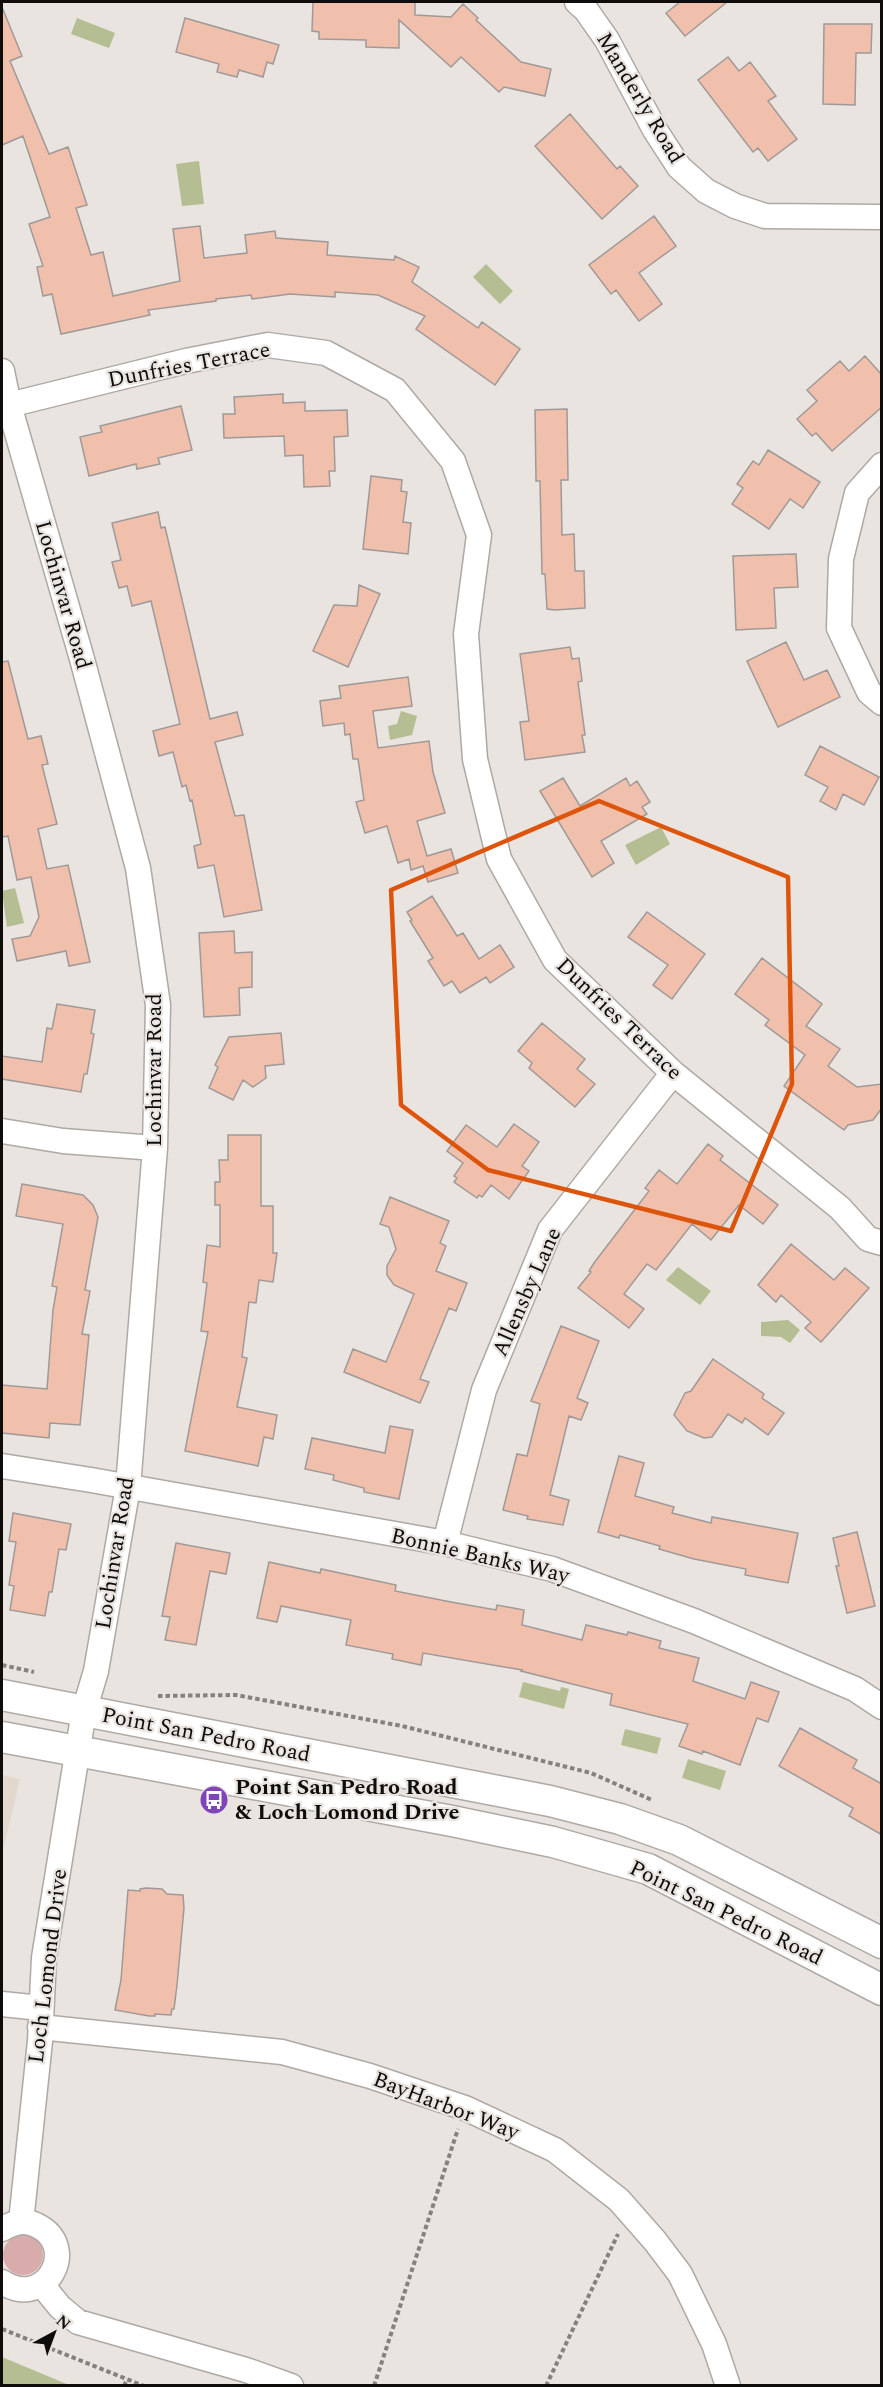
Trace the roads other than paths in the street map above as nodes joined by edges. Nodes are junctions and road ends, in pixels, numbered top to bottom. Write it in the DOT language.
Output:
graph roads {
  1 [pos="577,2"];
  2 [pos="882,217"];
  3 [pos="2,371"];
  4 [pos="9,405"];
  5 [pos="882,465"];
  6 [pos="882,703"];
  7 [pos="673,1073"];
  8 [pos="2,1131"];
  9 [pos="155,1148"];
  10 [pos="882,1244"];
  11 [pos="2,1466"];
  12 [pos="128,1487"];
  13 [pos="445,1544"];
  14 [pos="2,1695"];
  15 [pos="882,1707"];
  16 [pos="84,1711"];
  17 [pos="2,1737"];
  18 [pos="77,1752"];
  19 [pos="446,1780"];
  20 [pos="437,1819"];
  21 [pos="882,1943"];
  22 [pos="882,1990"];
  23 [pos="2,2004"];
  24 [pos="41,2018"];
  25 [pos="11,2225"];
  26 [pos="2,2282"];
  27 [pos="42,2284"];
  28 [pos="291,2385"];
  29 [pos="728,2385"];
  1 -- 2 [label="street, Manderly Road"];
  3 -- 4 [label="street, Lochinvar Road"];
  4 -- 7 [label="street, Dunfries Terrace"];
  4 -- 9 [label="street, Lochinvar Road"];
  5 -- 6 [label="street"];
  7 -- 10 [label="street, Dunfries Terrace"];
  7 -- 13 [label="street, Allensby Lane"];
  8 -- 9 [label="street"];
  9 -- 12 [label="street, Lochinvar Road"];
  11 -- 12 [label="street, Bonnie Banks Way"];
  12 -- 13 [label="street, Bonnie Banks Way"];
  12 -- 16 [label="street, Lochinvar Road"];
  13 -- 15 [label="street, Bonnie Banks Way"];
  14 -- 16 [label="main road, Point San Pedro Road"];
  16 -- 18 [label="street, Loch Lomond Drive"];
  16 -- 19 [label="main road, Point San Pedro Road"];
  17 -- 18 [label="main road, Point San Pedro Road"];
  18 -- 20 [label="main road, Point San Pedro Road"];
  18 -- 24 [label="street, Loch Lomond Drive"];
  19 -- 20 [label="main road"];
  19 -- 21 [label="main road, Point San Pedro Road"];
  20 -- 22 [label="main road, Point San Pedro Road"];
  23 -- 24 [label="street, BayHarbor Way"];
  24 -- 25 [label="street, Loch Lomond Drive"];
  24 -- 29 [label="street, BayHarbor Way"];
  25 -- 27 [label="street"];
  26 -- 27 [label="street"];
  27 -- 28 [label="street"];
}
